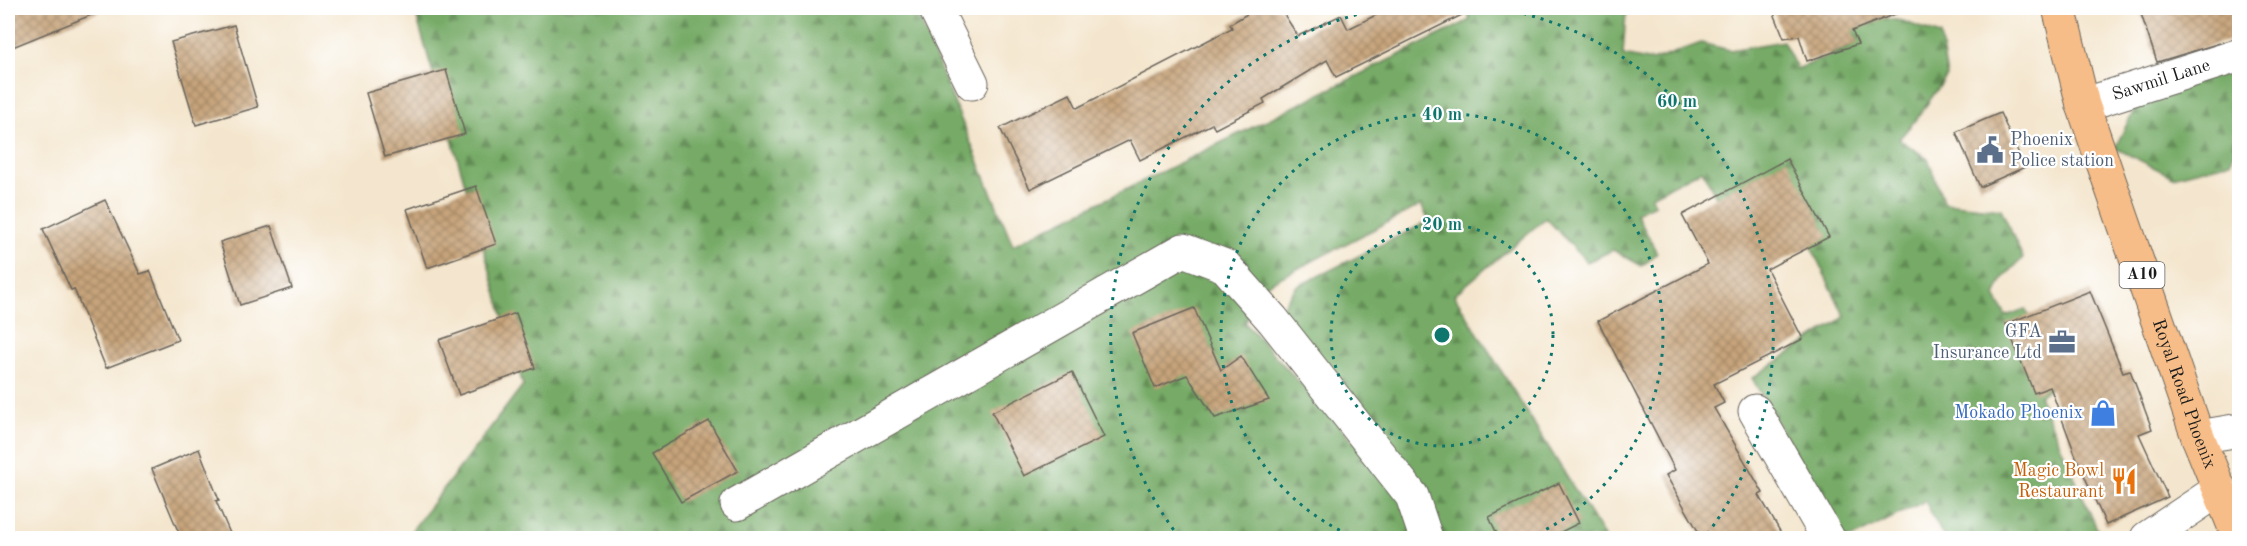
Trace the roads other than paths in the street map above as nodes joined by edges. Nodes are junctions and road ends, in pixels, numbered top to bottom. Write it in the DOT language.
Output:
graph roads {
  1 [pos="935,8"];
  2 [pos="2059,8"];
  3 [pos="2240,55"];
  4 [pos="972,83"];
  5 [pos="2083,105"];
  6 [pos="1755,411"];
  7 [pos="2240,430"];
  8 [pos="2198,437"];
  9 [pos="2220,489"];
  10 [pos="737,504"];
  11 [pos="1426,538"];
  12 [pos="1828,538"];
  13 [pos="2147,538"];
  14 [pos="2239,538"];
  1 -- 4 [label="street"];
  2 -- 5 [label="main road, Royal Road Phoenix / A10"];
  3 -- 5 [label="street, Sawmil Lane"];
  5 -- 8 [label="main road, Royal Road Phoenix / A10"];
  6 -- 12 [label="street"];
  7 -- 8 [label="street"];
  8 -- 9 [label="main road, Royal Road Phoenix / A10"];
  9 -- 13 [label="street"];
  9 -- 14 [label="main road, Royal Road Phoenix / A10"];
  10 -- 11 [label="street"];
}
